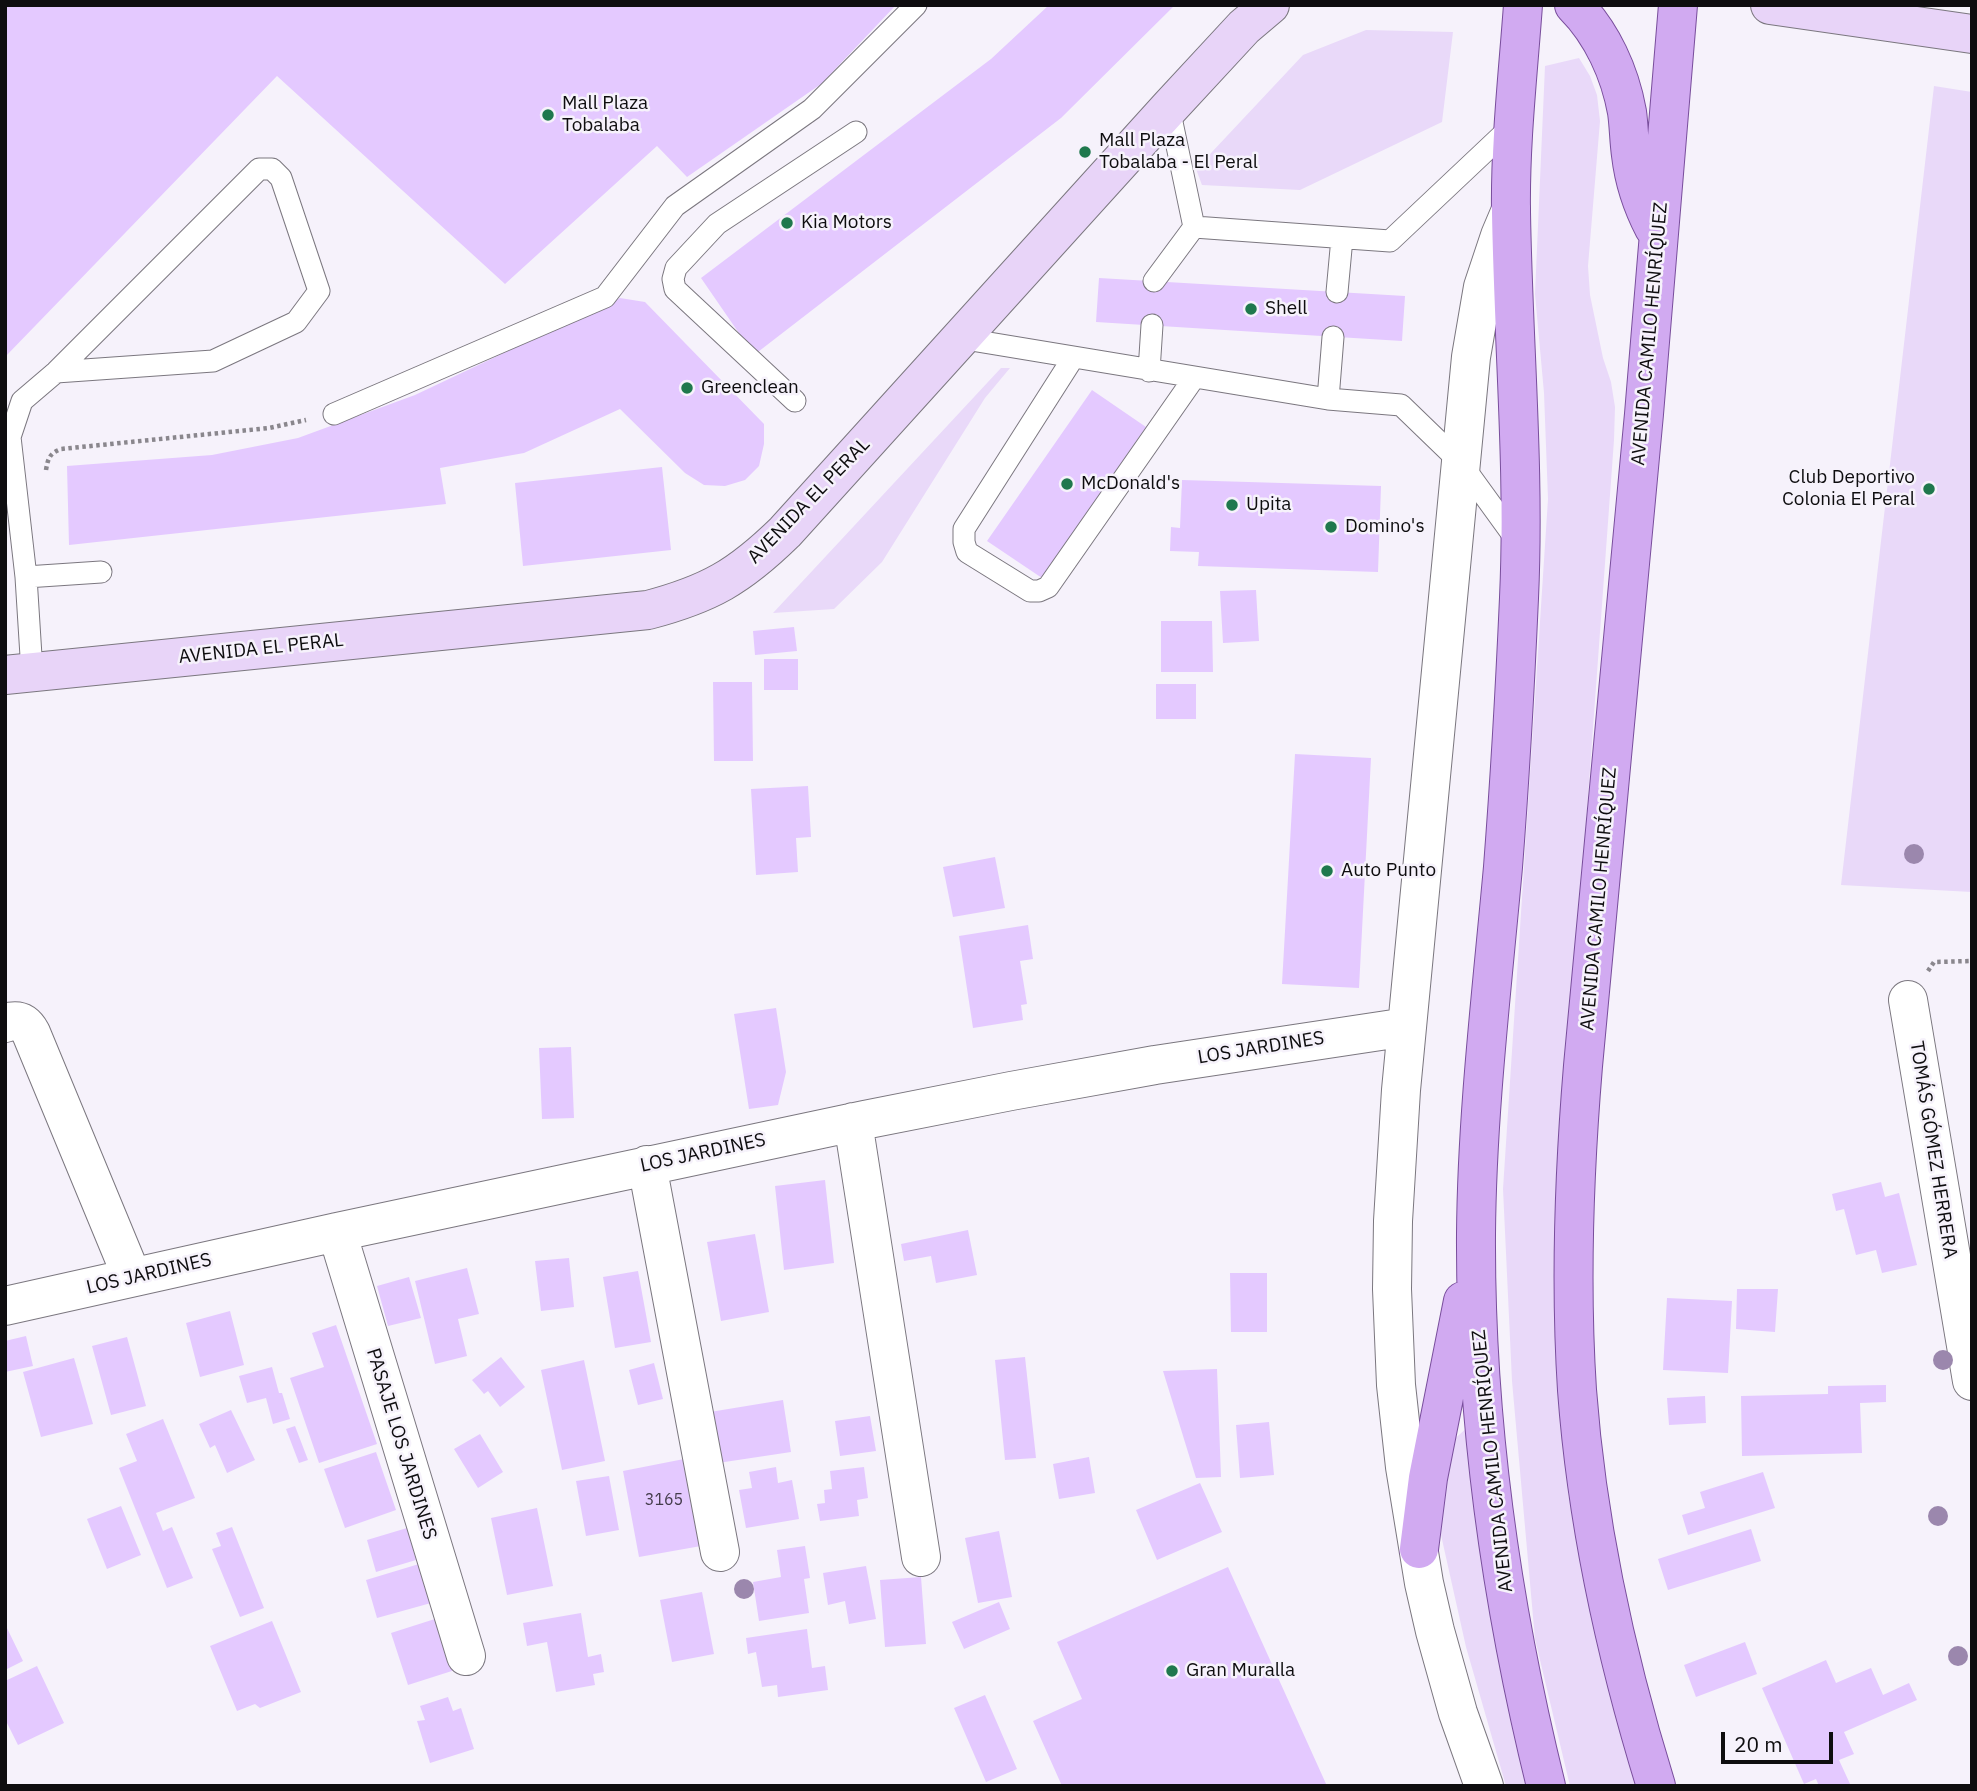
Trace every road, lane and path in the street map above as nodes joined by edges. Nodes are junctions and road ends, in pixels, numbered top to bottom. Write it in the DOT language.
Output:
graph roads {
  1 [pos="916,5"];
  2 [pos="1270,5"];
  3 [pos="1522,5"];
  4 [pos="1574,5"];
  5 [pos="1678,5"];
  6 [pos="1770,5"];
  7 [pos="1972,34"];
  8 [pos="1169,108"];
  9 [pos="1513,125"];
  10 [pos="856,132"];
  11 [pos="1511,210"];
  12 [pos="1194,227"];
  13 [pos="1659,236"];
  14 [pos="1342,238"];
  15 [pos="650,240"];
  16 [pos="676,268"];
  17 [pos="1154,281"];
  18 [pos="1337,292"];
  19 [pos="1152,326"];
  20 [pos="1333,337"];
  21 [pos="959,338"];
  22 [pos="1073,358"];
  23 [pos="1149,371"];
  24 [pos="56,372"];
  25 [pos="1194,378"];
  26 [pos="1328,399"];
  27 [pos="795,401"];
  28 [pos="334,414"];
  29 [pos="11,419"];
  30 [pos="1460,462"];
  31 [pos="47,475"];
  32 [pos="1521,547"];
  33 [pos="101,572"];
  34 [pos="26,577"];
  35 [pos="18,674"];
  36 [pos="1908,1000"];
  37 [pos="5,1023"];
  38 [pos="1407,1027"];
  39 [pos="853,1122"];
  40 [pos="647,1165"];
  41 [pos="337,1232"];
  42 [pos="1476,1237"];
  43 [pos="132,1277"];
  44 [pos="5,1307"];
  45 [pos="1972,1381"];
  46 [pos="1419,1549"];
  47 [pos="719,1552"];
  48 [pos="921,1557"];
  49 [pos="466,1656"];
  50 [pos="1484,1786"];
  51 [pos="1546,1786"];
  52 [pos="1656,1786"];
  1 -- 15 [label="lane"];
  2 -- 8 [label="street, AVENIDA EL PERAL"];
  3 -- 9 [label="main road, AVENIDA CAMILO HENRÍQUEZ"];
  4 -- 13 [label="main road"];
  5 -- 13 [label="main road, AVENIDA CAMILO HENRÍQUEZ"];
  6 -- 7 [label="street"];
  8 -- 12 [label="lane"];
  8 -- 21 [label="street, AVENIDA EL PERAL"];
  9 -- 11 [label="main road, AVENIDA CAMILO HENRÍQUEZ"];
  9 -- 14 [label="lane"];
  10 -- 16 [label="lane"];
  11 -- 30 [label="street, AVENIDA CAMILO HENRÍQUEZ"];
  11 -- 32 [label="main road, AVENIDA CAMILO HENRÍQUEZ"];
  12 -- 14 [label="lane"];
  12 -- 17 [label="lane"];
  13 -- 52 [label="main road, AVENIDA CAMILO HENRÍQUEZ"];
  14 -- 18 [label="lane"];
  15 -- 16 [label="lane"];
  15 -- 28 [label="lane"];
  16 -- 27 [label="lane"];
  19 -- 23 [label="lane"];
  20 -- 26 [label="lane"];
  21 -- 22 [label="lane"];
  21 -- 35 [label="street, AVENIDA EL PERAL"];
  22 -- 23 [label="lane"];
  22 -- 25 [label="lane"];
  23 -- 25 [label="lane"];
  24 -- 24 [label="lane"];
  24 -- 29 [label="lane"];
  25 -- 26 [label="lane"];
  26 -- 30 [label="lane"];
  28 -- 31 [label="path"];
  29 -- 34 [label="lane"];
  30 -- 32 [label="lane"];
  30 -- 38 [label="street, AVENIDA CAMILO HENRÍQUEZ"];
  32 -- 42 [label="main road, AVENIDA CAMILO HENRÍQUEZ"];
  33 -- 34 [label="lane"];
  34 -- 35 [label="lane"];
  36 -- 45 [label="street, TOMÁS GÓMEZ HERRERA"];
  37 -- 43 [label="street"];
  38 -- 39 [label="street, LOS JARDINES"];
  38 -- 46 [label="street, AVENIDA CAMILO HENRÍQUEZ"];
  39 -- 40 [label="street, LOS JARDINES"];
  39 -- 48 [label="street"];
  40 -- 41 [label="street, LOS JARDINES"];
  40 -- 47 [label="street"];
  41 -- 43 [label="street, LOS JARDINES"];
  41 -- 49 [label="street, PASAJE LOS JARDINES"];
  42 -- 46 [label="main road"];
  42 -- 51 [label="main road, AVENIDA CAMILO HENRÍQUEZ"];
  43 -- 44 [label="street, LOS JARDINES"];
  46 -- 50 [label="street, AVENIDA CAMILO HENRÍQUEZ"];
}
